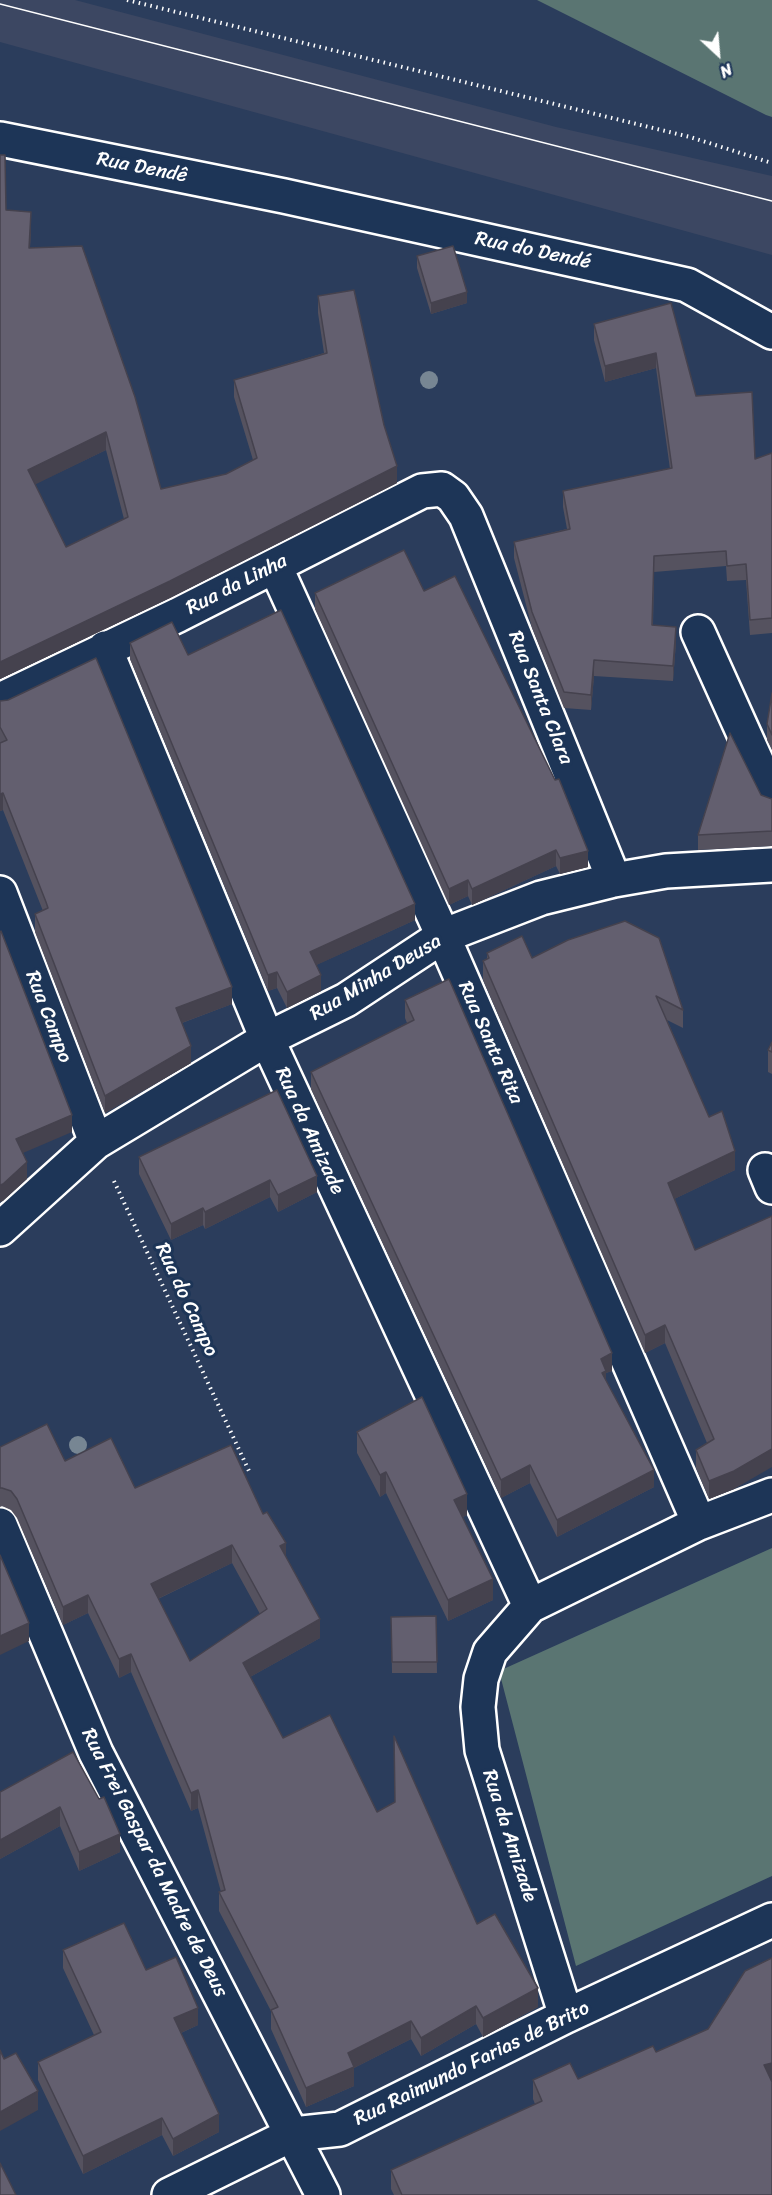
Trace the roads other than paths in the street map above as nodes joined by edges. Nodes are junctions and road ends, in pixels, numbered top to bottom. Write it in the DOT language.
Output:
graph roads {
  1 [pos="0,139"];
  2 [pos="284,196"];
  3 [pos="772,332"];
  4 [pos="466,516"];
  5 [pos="275,566"];
  6 [pos="698,632"];
  7 [pos="105,648"];
  8 [pos="0,700"];
  9 [pos="772,796"];
  10 [pos="772,865"];
  11 [pos="614,880"];
  12 [pos="0,893"];
  13 [pos="443,936"];
  14 [pos="267,1039"];
  15 [pos="96,1142"];
  16 [pos="0,1229"];
  17 [pos="772,1495"];
  18 [pos="699,1522"];
  19 [pos="0,1525"];
  20 [pos="530,1606"];
  21 [pos="772,1920"];
  22 [pos="566,2016"];
  23 [pos="292,2134"];
  24 [pos="169,2195"];
  25 [pos="323,2195"];
  1 -- 2 [label="street, Rua Dendê"];
  2 -- 3 [label="street, Rua do Dendé"];
  4 -- 5 [label="street, Rua da Linha"];
  4 -- 11 [label="street, Rua Santa Clara"];
  5 -- 7 [label="street, Rua da Linha"];
  5 -- 13 [label="street, Rua Santa Rita"];
  6 -- 9 [label="street"];
  7 -- 8 [label="street, Rua da Linha"];
  7 -- 14 [label="street, Rua da Amizade"];
  10 -- 11 [label="street, Rua Minha Deusa"];
  11 -- 13 [label="street, Rua Minha Deusa"];
  12 -- 15 [label="street, Rua Campo"];
  13 -- 14 [label="street, Rua Minha Deusa"];
  13 -- 18 [label="street, Rua Santa Rita"];
  14 -- 15 [label="street, Rua Minha Deusa"];
  14 -- 20 [label="street, Rua da Amizade"];
  15 -- 16 [label="street, Rua Minha Deusa"];
  17 -- 18 [label="street"];
  18 -- 20 [label="street"];
  19 -- 23 [label="street, Rua Frei Gaspar da Madre de Deus"];
  20 -- 22 [label="street, Rua da Amizade"];
  21 -- 22 [label="street, Rua Raimundo Farias de Brito"];
  22 -- 23 [label="street, Rua Raimundo Farias de Brito"];
  23 -- 24 [label="street, Rua Raimundo Farias de Brito"];
  23 -- 25 [label="street, Rua Frei Gaspar da Madre de Deus"];
}
